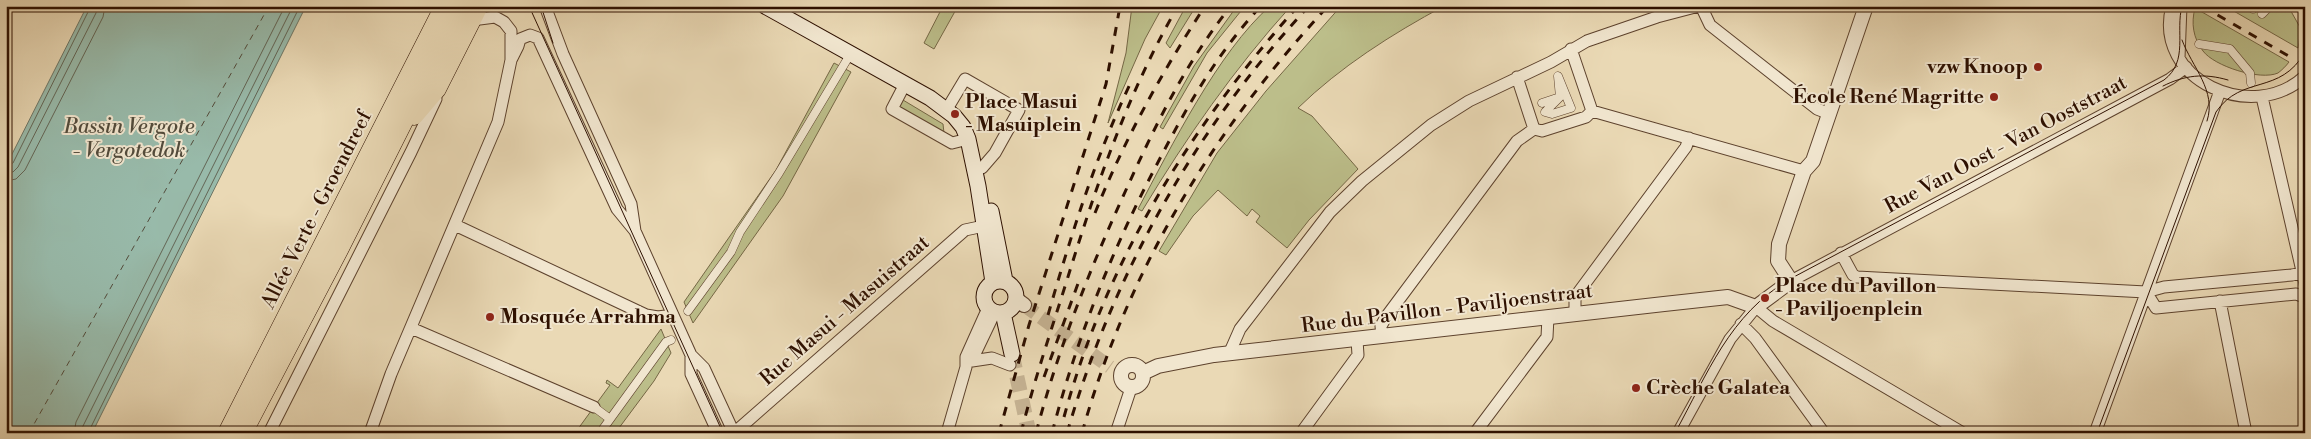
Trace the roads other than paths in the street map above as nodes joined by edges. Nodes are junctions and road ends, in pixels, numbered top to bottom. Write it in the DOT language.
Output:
graph roads {
  1 [pos="444,6"];
  2 [pos="544,6"];
  3 [pos="765,6"];
  4 [pos="1700,6"];
  5 [pos="1866,6"];
  6 [pos="2172,6"];
  7 [pos="2181,6"];
  8 [pos="2270,6"];
  9 [pos="471,11"];
  10 [pos="2262,14"];
  11 [pos="2179,28"];
  12 [pos="515,39"];
  13 [pos="2223,39"];
  14 [pos="2199,44"];
  15 [pos="2215,47"];
  16 [pos="1572,49"];
  17 [pos="2242,49"];
  18 [pos="852,50"];
  19 [pos="2239,60"];
  20 [pos="2182,63"];
  21 [pos="2305,76"];
  22 [pos="1517,77"];
  23 [pos="2202,81"];
  24 [pos="2251,83"];
  25 [pos="905,84"];
  26 [pos="437,90"];
  27 [pos="2220,91"];
  28 [pos="1563,96"];
  29 [pos="2262,97"];
  30 [pos="1542,103"];
  31 [pos="946,109"];
  32 [pos="1592,111"];
  33 [pos="1830,114"];
  34 [pos="1534,129"];
  35 [pos="399,130"];
  36 [pos="1690,138"];
  37 [pos="968,139"];
  38 [pos="982,168"];
  39 [pos="1804,171"];
  40 [pos="455,225"];
  41 [pos="984,226"];
  42 [pos="635,231"];
  43 [pos="996,236"];
  44 [pos="1841,253"];
  45 [pos="2303,270"];
  46 [pos="999,281"];
  47 [pos="1791,281"];
  48 [pos="2305,284"];
  49 [pos="2146,292"];
  50 [pos="2305,297"];
  51 [pos="2220,301"];
  52 [pos="1756,307"];
  53 [pos="688,311"];
  54 [pos="996,311"];
  55 [pos="1575,314"];
  56 [pos="673,315"];
  57 [pos="1548,317"];
  58 [pos="1740,324"];
  59 [pos="411,328"];
  60 [pos="1382,336"];
  61 [pos="671,340"];
  62 [pos="1356,340"];
  63 [pos="1229,354"];
  64 [pos="691,355"];
  65 [pos="1011,360"];
  66 [pos="969,364"];
  67 [pos="1143,373"];
  68 [pos="1131,388"];
  69 [pos="594,407"];
  70 [pos="610,419"];
  71 [pos="228,433"];
  72 [pos="244,433"];
  73 [pos="269,433"];
  74 [pos="370,433"];
  75 [pos="600,433"];
  76 [pos="718,433"];
  77 [pos="734,433"];
  78 [pos="947,433"];
  79 [pos="1116,433"];
  80 [pos="1301,433"];
  81 [pos="1475,433"];
  82 [pos="1678,433"];
  83 [pos="1824,433"];
  84 [pos="1964,433"];
  85 [pos="2095,433"];
  86 [pos="2246,433"];
  1 -- 71 [label="main road, Allée Verte - Groendreef"];
  2 -- 42 [label="street"];
  3 -- 18 [label="main road"];
  4 -- 16 [label="street"];
  4 -- 33 [label="street"];
  5 -- 33 [label="street"];
  6 -- 20 [label="street"];
  7 -- 11 [label="street"];
  8 -- 10 [label="street"];
  9 -- 12 [label="street"];
  9 -- 26 [label="main road, Allée Verte - Groendreef"];
  9 -- 35 [label="main road"];
  11 -- 20 [label="street"];
  11 -- 23 [label="street"];
  12 -- 40 [label="street"];
  12 -- 42 [label="street"];
  13 -- 15 [label="street"];
  14 -- 15 [label="street"];
  15 -- 19 [label="street"];
  16 -- 22 [label="street"];
  16 -- 32 [label="street"];
  17 -- 19 [label="street"];
  18 -- 25 [label="main road"];
  18 -- 53 [label="street"];
  19 -- 24 [label="street"];
  20 -- 23 [label="street"];
  20 -- 44 [label="street, Rue Van Oost - Van Ooststraat"];
  21 -- 29 [label="street"];
  22 -- 34 [label="street"];
  22 -- 63 [label="street"];
  23 -- 27 [label="street"];
  25 -- 31 [label="main road"];
  25 -- 37 [label="street"];
  26 -- 35 [label="main road, Allée Verte - Groendreef"];
  26 -- 73 [label="street, Allée Verte - Groendreef"];
  27 -- 29 [label="street"];
  27 -- 49 [label="street"];
  28 -- 28 [label="street"];
  28 -- 30 [label="street"];
  29 -- 45 [label="street"];
  31 -- 37 [label="main road"];
  31 -- 38 [label="street"];
  32 -- 34 [label="street"];
  32 -- 36 [label="street"];
  33 -- 39 [label="street"];
  34 -- 60 [label="street"];
  35 -- 72 [label="main road, Allée Verte - Groendreef"];
  36 -- 39 [label="street"];
  36 -- 55 [label="street"];
  37 -- 38 [label="main road"];
  37 -- 41 [label="main road"];
  38 -- 43 [label="main road"];
  39 -- 47 [label="street"];
  40 -- 56 [label="street"];
  40 -- 59 [label="street"];
  41 -- 43 [label="main road"];
  41 -- 46 [label="main road"];
  41 -- 77 [label="street, Rue Masui - Masuistraat"];
  42 -- 56 [label="street"];
  43 -- 46 [label="main road"];
  44 -- 47 [label="street"];
  44 -- 49 [label="street"];
  45 -- 48 [label="street"];
  45 -- 49 [label="street"];
  46 -- 54 [label="main road"];
  46 -- 54 [label="main road"];
  47 -- 52 [label="street"];
  49 -- 51 [label="street"];
  49 -- 85 [label="street"];
  50 -- 51 [label="street"];
  51 -- 86 [label="street"];
  52 -- 55 [label="street, Rue du Pavillon - Paviljoenstraat"];
  52 -- 58 [label="street"];
  52 -- 84 [label="street"];
  54 -- 65 [label="main road"];
  54 -- 66 [label="street"];
  55 -- 57 [label="street, Rue du Pavillon - Paviljoenstraat"];
  56 -- 64 [label="street"];
  57 -- 60 [label="street, Rue du Pavillon - Paviljoenstraat"];
  57 -- 81 [label="street"];
  58 -- 82 [label="street"];
  58 -- 83 [label="street"];
  59 -- 69 [label="street"];
  59 -- 74 [label="street"];
  60 -- 62 [label="street, Rue du Pavillon - Paviljoenstraat"];
  61 -- 70 [label="street"];
  62 -- 63 [label="street, Rue du Pavillon - Paviljoenstraat"];
  62 -- 80 [label="street"];
  63 -- 67 [label="street, Rue du Pavillon - Paviljoenstraat"];
  64 -- 76 [label="street"];
  64 -- 77 [label="street"];
  65 -- 66 [label="street"];
  66 -- 78 [label="street"];
  67 -- 68 [label="street"];
  67 -- 68 [label="street"];
  68 -- 79 [label="street"];
  69 -- 70 [label="street"];
  70 -- 75 [label="street"];
}
